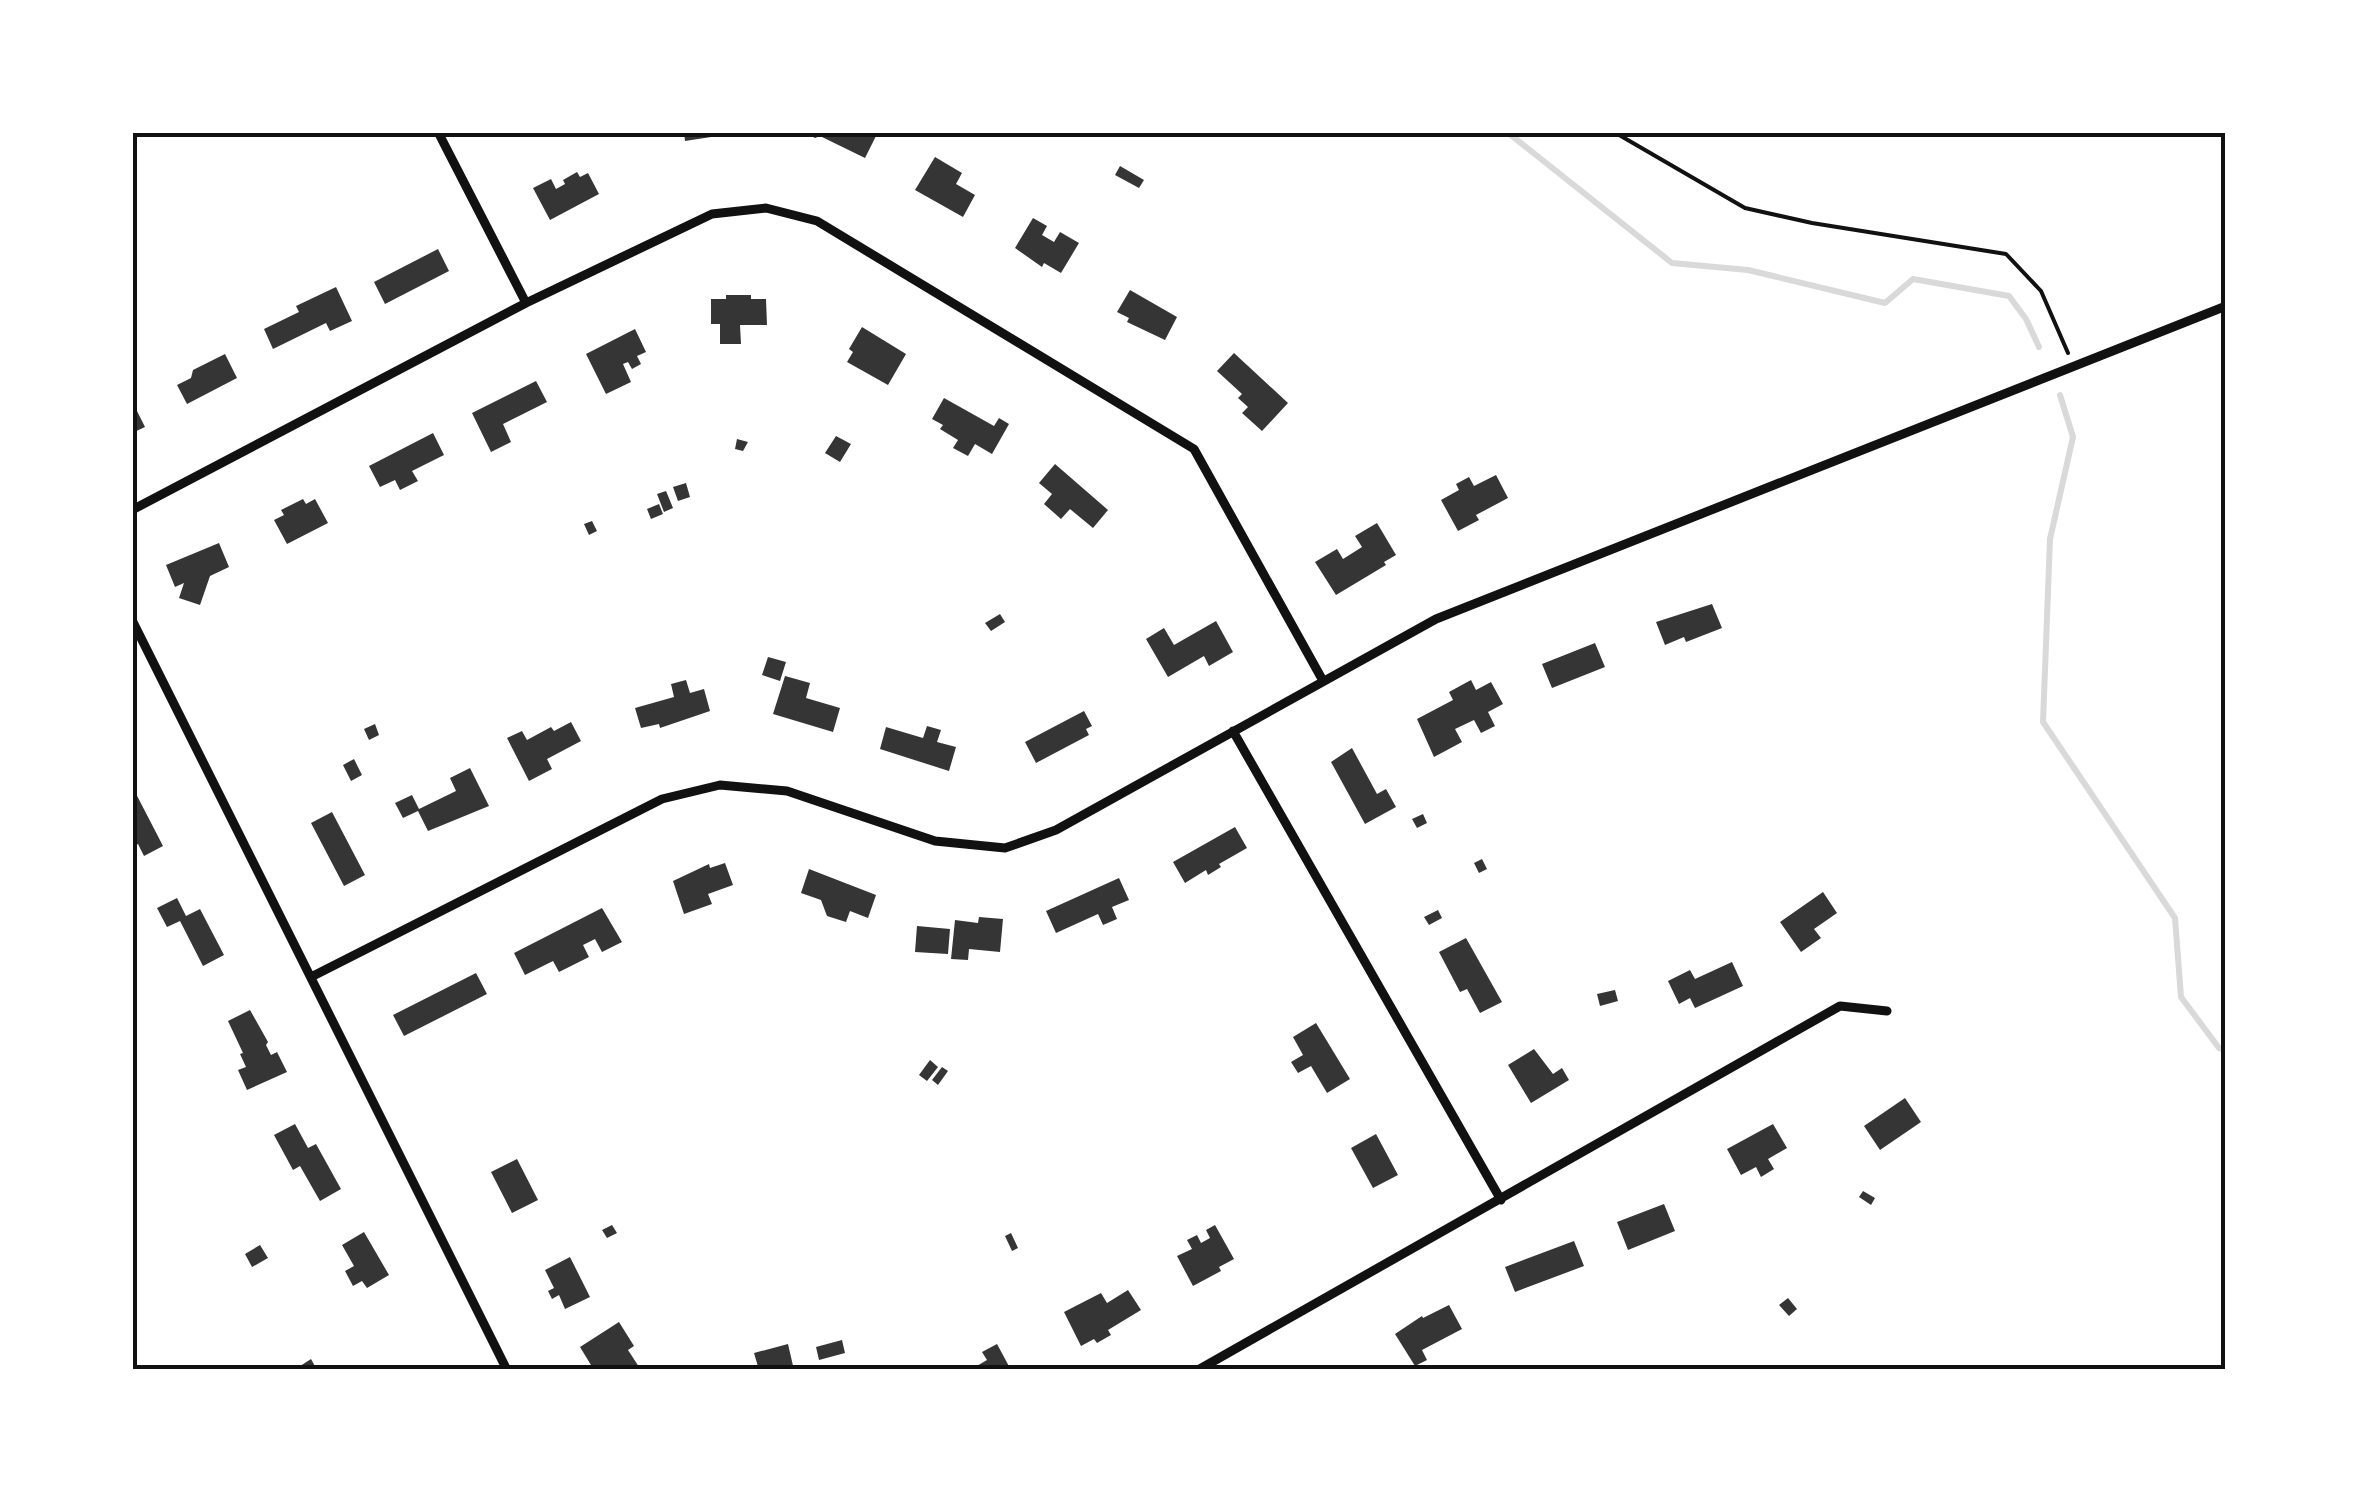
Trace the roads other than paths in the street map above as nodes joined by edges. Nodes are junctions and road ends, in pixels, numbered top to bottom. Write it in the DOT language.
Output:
graph roads {
  1 [pos="438,132"];
  2 [pos="526,304"];
  3 [pos="2226,306"];
  4 [pos="132,510"];
  5 [pos="132,620"];
  6 [pos="1322,680"];
  7 [pos="1234,731"];
  8 [pos="312,976"];
  9 [pos="1887,1011"];
  10 [pos="1501,1200"];
  11 [pos="1203,1368"];
  12 [pos="507,1370"];
  1 -- 2 [label="street"];
  2 -- 4 [label="street"];
  2 -- 6 [label="street"];
  3 -- 6 [label="street"];
  5 -- 8 [label="street"];
  6 -- 7 [label="street"];
  7 -- 8 [label="street"];
  7 -- 10 [label="street"];
  8 -- 12 [label="street"];
  9 -- 10 [label="street"];
  10 -- 11 [label="street"];
}
